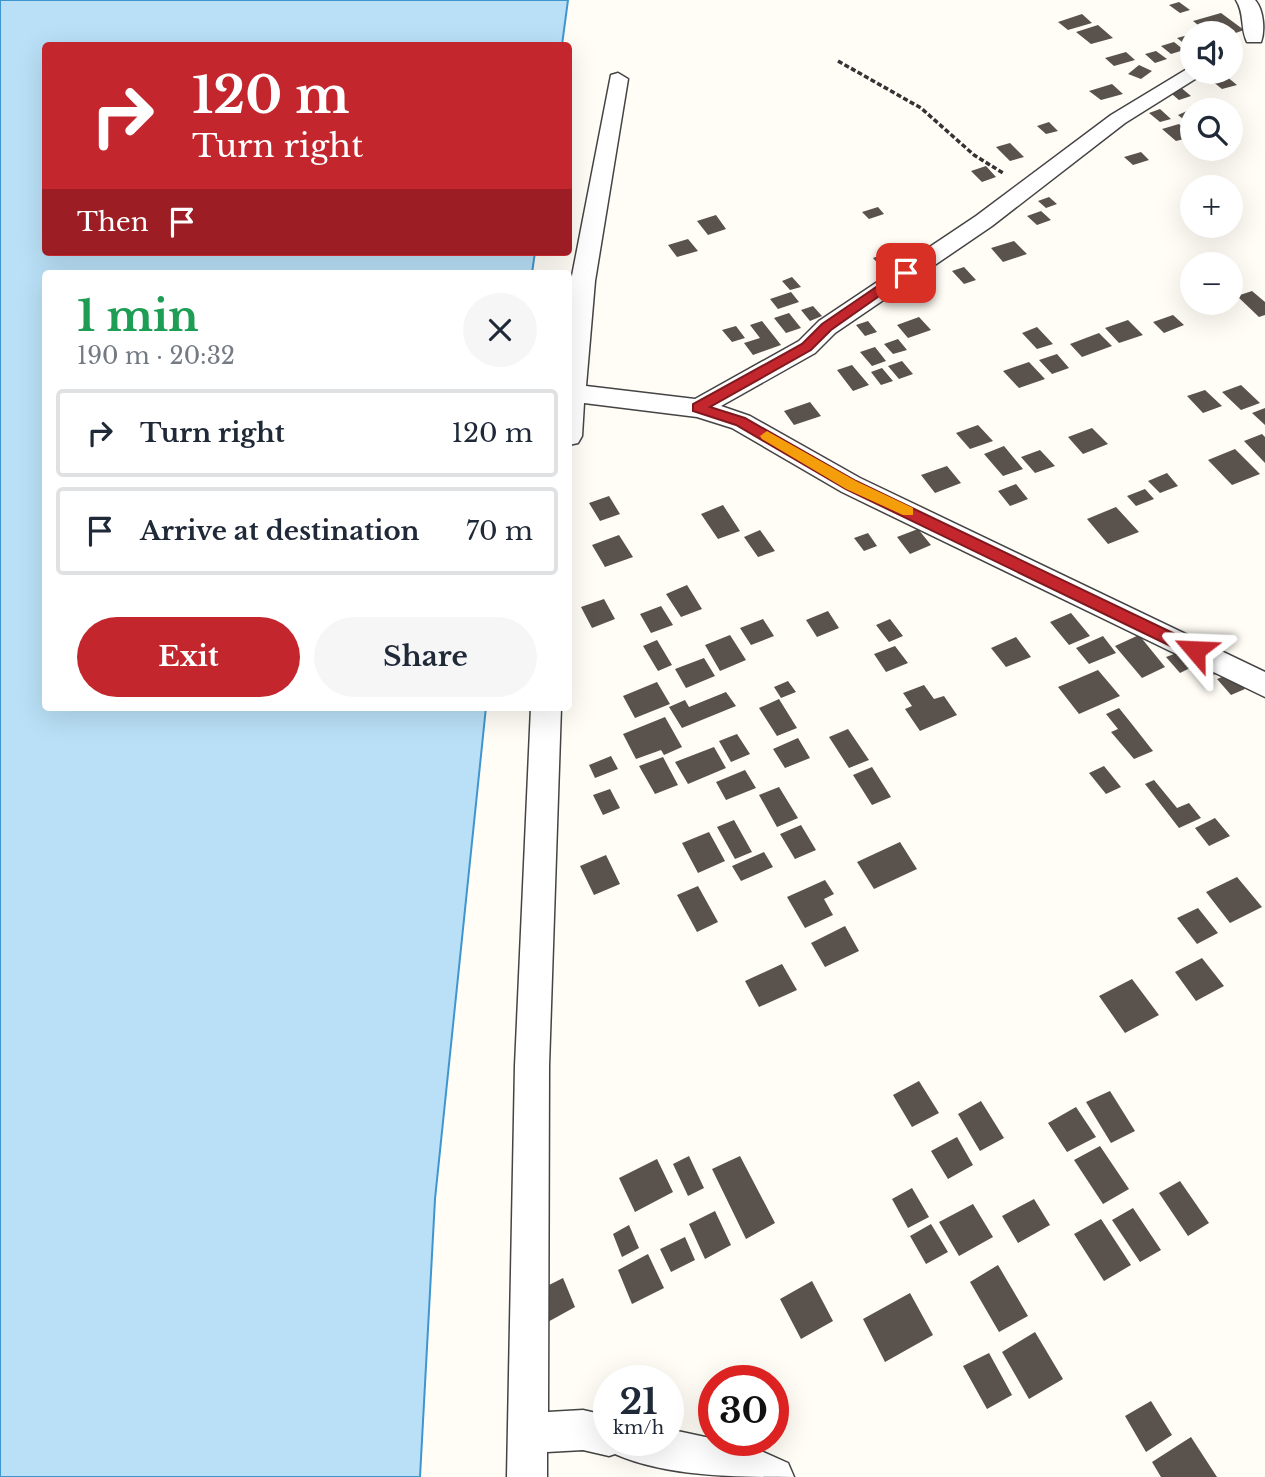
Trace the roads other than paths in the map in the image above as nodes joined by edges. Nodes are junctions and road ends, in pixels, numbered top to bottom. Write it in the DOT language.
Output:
graph roads {
  1 [pos="1245,0"];
  2 [pos="1259,37"];
  3 [pos="618,79"];
  4 [pos="1180,80"];
  5 [pos="574,393"];
  6 [pos="698,408"];
  7 [pos="572,410"];
  8 [pos="1265,685"];
  9 [pos="547,711"];
  10 [pos="593,1432"];
  11 [pos="527,1433"];
  12 [pos="684,1452"];
  13 [pos="527,1477"];
  14 [pos="774,1477"];
  1 -- 2 [label="street"];
  3 -- 5 [label="street"];
  4 -- 6 [label="street"];
  5 -- 6 [label="street"];
  5 -- 7 [label="street"];
  6 -- 8 [label="street"];
  9 -- 11 [label="street"];
  10 -- 11 [label="street"];
  11 -- 13 [label="street"];
  12 -- 14 [label="street"];
}
